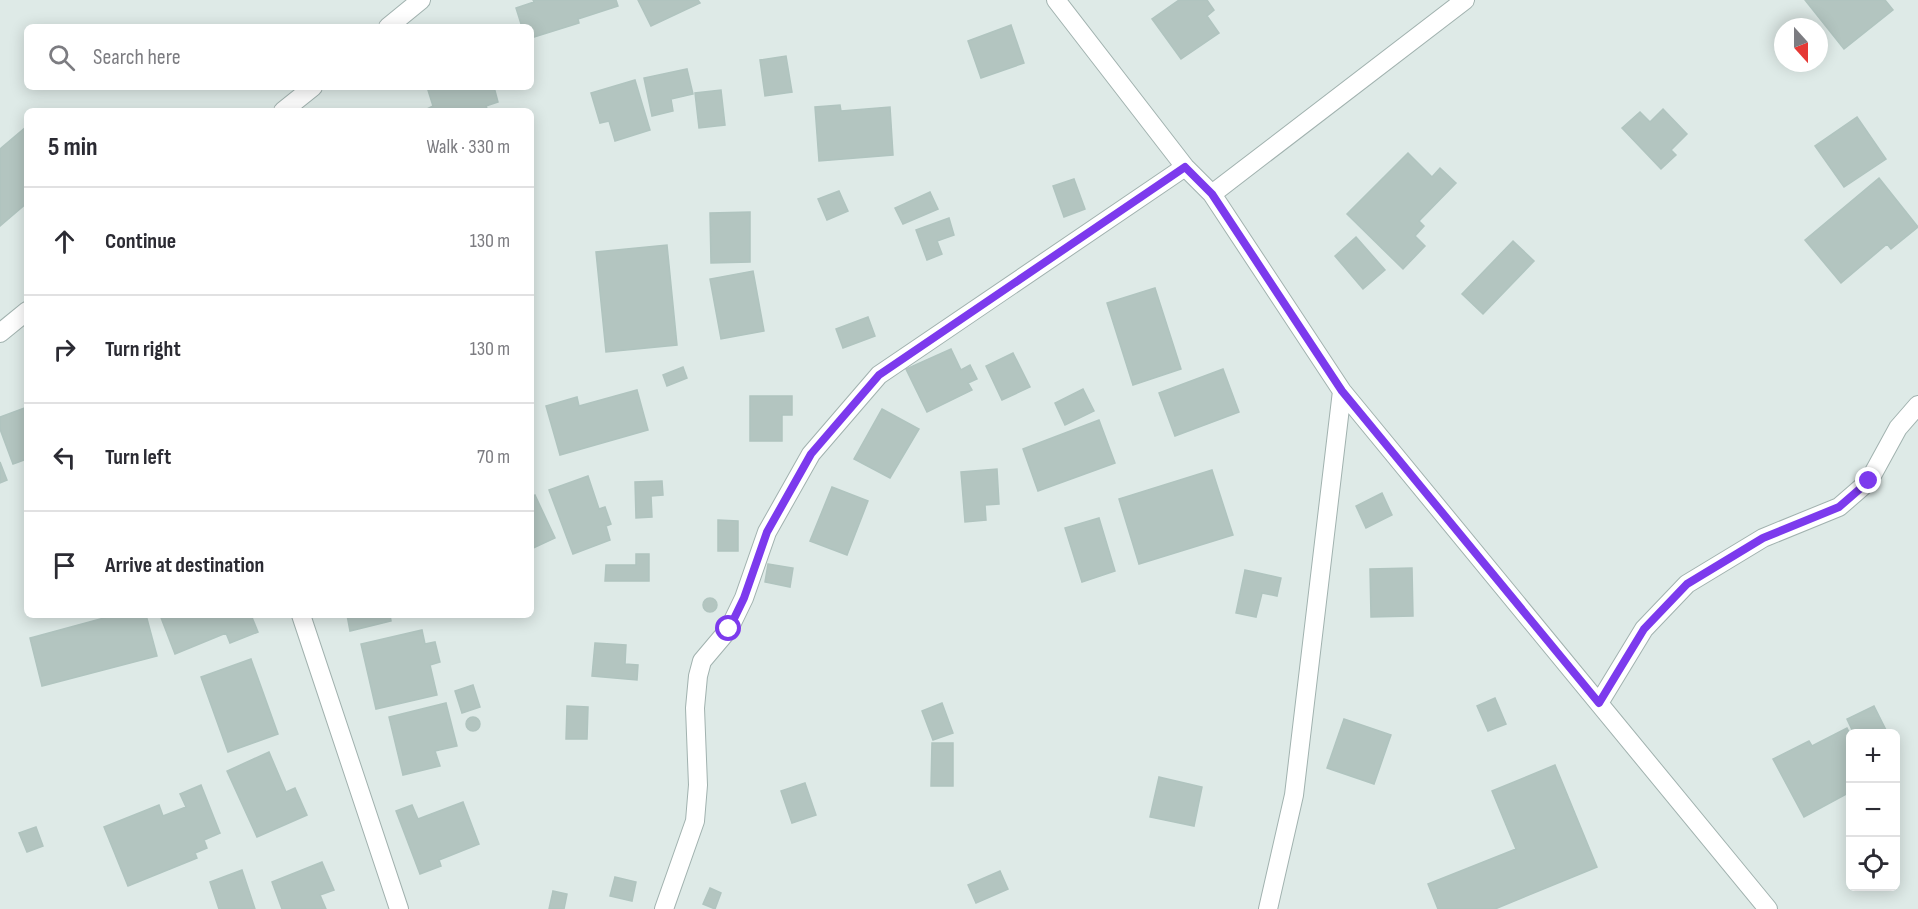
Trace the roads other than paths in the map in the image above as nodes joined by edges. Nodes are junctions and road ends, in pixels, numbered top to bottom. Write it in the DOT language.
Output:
graph roads {
  1 [pos="421,0"];
  2 [pos="1056,0"];
  3 [pos="1465,0"];
  4 [pos="392,24"];
  5 [pos="309,90"];
  6 [pos="287,108"];
  7 [pos="1185,167"];
  8 [pos="1212,194"];
  9 [pos="24,314"];
  10 [pos="0,333"];
  11 [pos="1342,391"];
  12 [pos="1915,408"];
  13 [pos="302,618"];
  14 [pos="1599,703"];
  15 [pos="399,909"];
  16 [pos="664,909"];
  17 [pos="1268,909"];
  18 [pos="1768,909"];
  1 -- 4 [label="street"];
  2 -- 7 [label="street"];
  3 -- 8 [label="street"];
  5 -- 6 [label="street"];
  7 -- 8 [label="street"];
  7 -- 16 [label="street"];
  8 -- 11 [label="street"];
  9 -- 10 [label="street"];
  11 -- 14 [label="street"];
  11 -- 17 [label="street"];
  12 -- 14 [label="street"];
  13 -- 15 [label="street"];
  14 -- 18 [label="street"];
}
